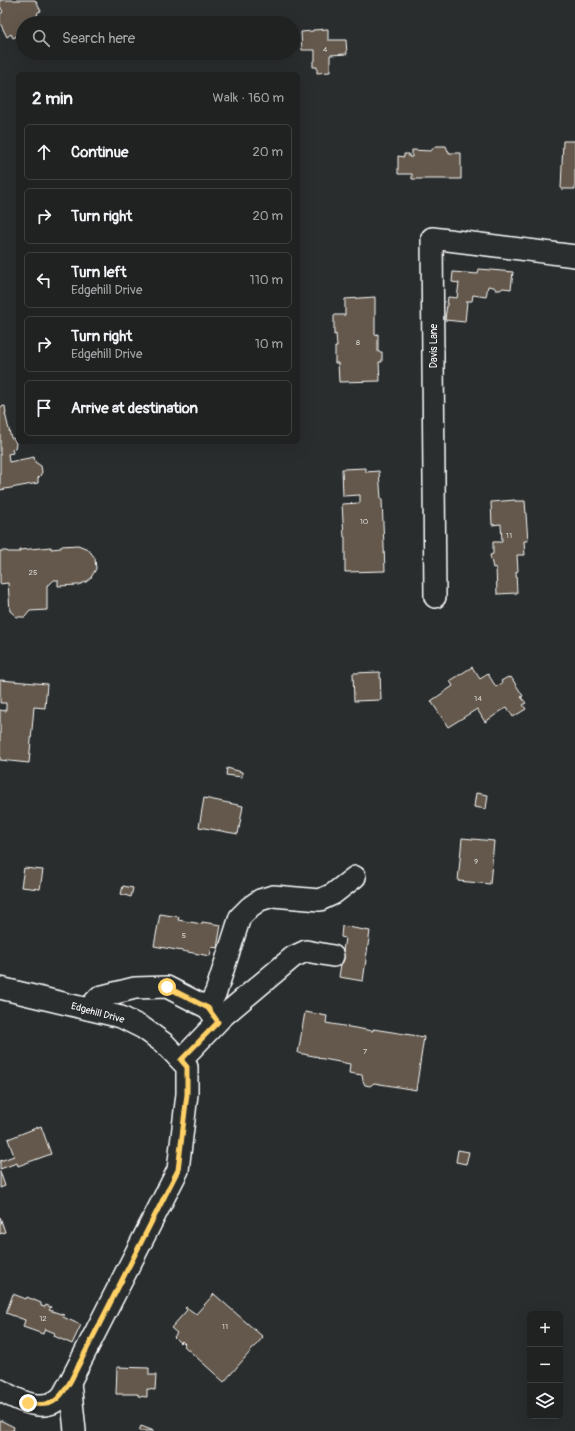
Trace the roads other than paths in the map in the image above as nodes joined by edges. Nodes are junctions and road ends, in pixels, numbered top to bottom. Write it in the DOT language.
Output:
graph roads {
  1 [pos="575,256"];
  2 [pos="435,597"];
  3 [pos="355,877"];
  4 [pos="333,956"];
  5 [pos="0,988"];
  6 [pos="88,1009"];
  7 [pos="213,1015"];
  8 [pos="181,1060"];
  9 [pos="70,1382"];
  10 [pos="0,1390"];
  11 [pos="75,1431"];
  1 -- 2 [label="street, Davis Lane"];
  3 -- 7 [label="street"];
  4 -- 7 [label="street"];
  5 -- 6 [label="street, Edgehill Drive"];
  6 -- 7 [label="street"];
  6 -- 8 [label="street, Edgehill Drive"];
  7 -- 8 [label="street"];
  8 -- 9 [label="street, Edgehill Drive"];
  9 -- 10 [label="street, Edgehill Drive"];
  9 -- 11 [label="street"];
}
